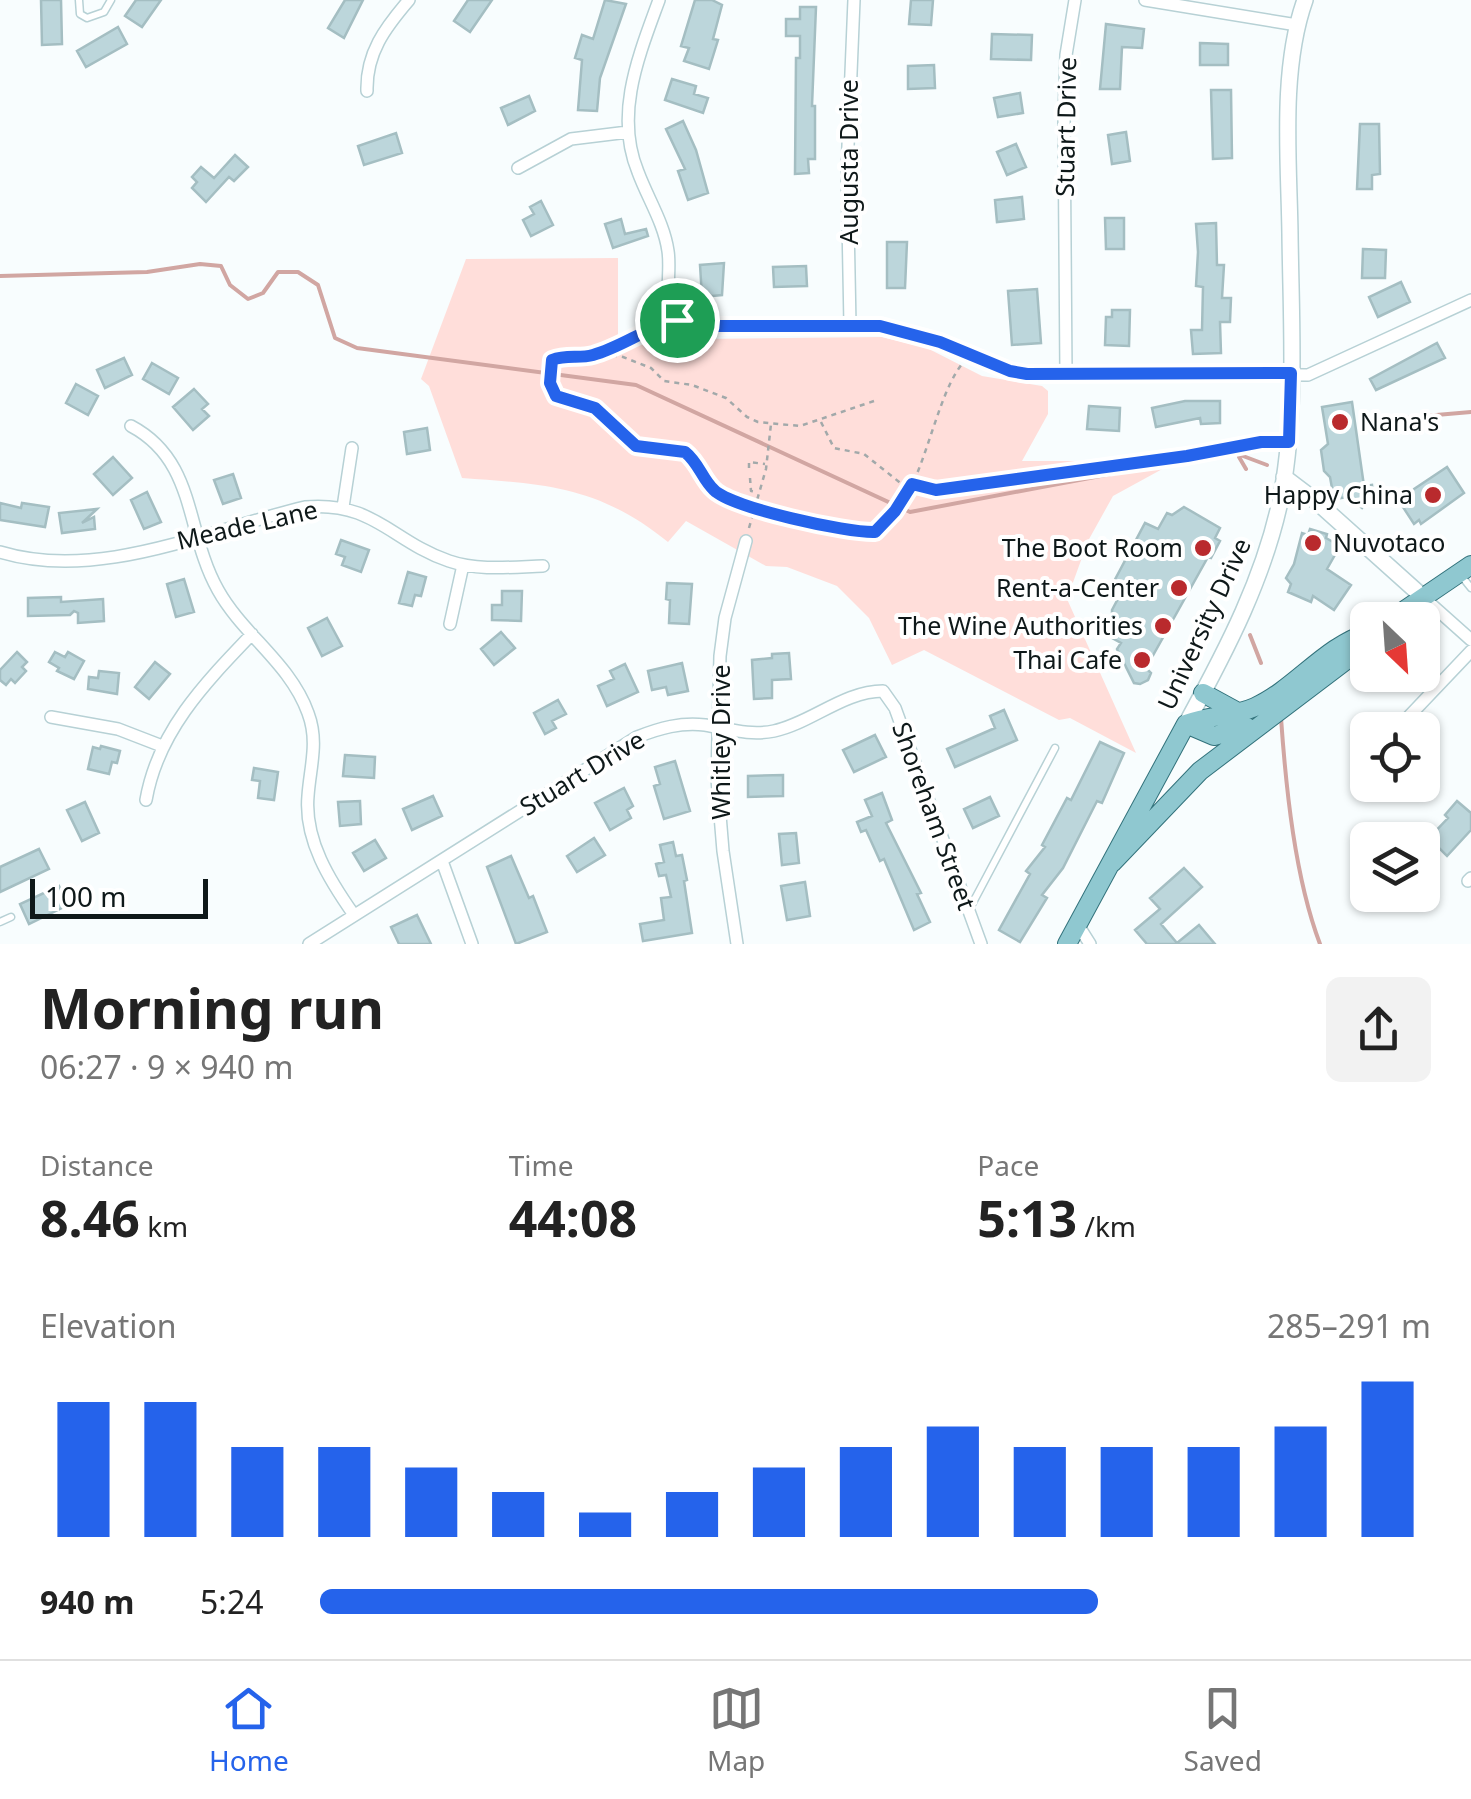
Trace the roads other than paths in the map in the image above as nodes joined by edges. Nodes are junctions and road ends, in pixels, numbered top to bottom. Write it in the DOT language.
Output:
graph roads {
  1 [pos="79,0"];
  2 [pos="110,0"];
  3 [pos="410,0"];
  4 [pos="659,0"];
  5 [pos="854,0"];
  6 [pos="1075,0"];
  7 [pos="1145,0"];
  8 [pos="1305,0"];
  9 [pos="1296,26"];
  10 [pos="367,92"];
  11 [pos="628,132"];
  12 [pos="518,168"];
  13 [pos="1471,300"];
  14 [pos="850,325"];
  15 [pos="1291,373"];
  16 [pos="1066,374"];
  17 [pos="132,426"];
  18 [pos="352,448"];
  19 [pos="1284,477"];
  20 [pos="343,507"];
  21 [pos="198,536"];
  22 [pos="746,542"];
  23 [pos="0,552"];
  24 [pos="463,565"];
  25 [pos="542,566"];
  26 [pos="1467,575"];
  27 [pos="1424,598"];
  28 [pos="1418,602"];
  29 [pos="1471,622"];
  30 [pos="450,624"];
  31 [pos="252,634"];
  32 [pos="1468,637"];
  33 [pos="1350,645"];
  34 [pos="1471,652"];
  35 [pos="1350,657"];
  36 [pos="882,690"];
  37 [pos="1203,692"];
  38 [pos="1236,712"];
  39 [pos="1413,712"];
  40 [pos="51,718"];
  41 [pos="1186,724"];
  42 [pos="1258,725"];
  43 [pos="718,728"];
  44 [pos="162,746"];
  45 [pos="1055,748"];
  46 [pos="146,800"];
  47 [pos="442,860"];
  48 [pos="1112,862"];
  49 [pos="968,911"];
  50 [pos="354,915"];
  51 [pos="11,917"];
  52 [pos="0,922"];
  53 [pos="1078,925"];
  54 [pos="310,944"];
  55 [pos="472,944"];
  56 [pos="736,944"];
  57 [pos="981,944"];
  58 [pos="1067,944"];
  59 [pos="1090,944"];
  1 -- 2 [label="lane"];
  3 -- 10 [label="street"];
  4 -- 11 [label="street"];
  5 -- 14 [label="street, Augusta Drive"];
  6 -- 16 [label="street, Stuart Drive"];
  7 -- 9 [label="street"];
  8 -- 9 [label="street, University Drive"];
  9 -- 15 [label="street, University Drive"];
  11 -- 12 [label="street"];
  11 -- 14 [label="street"];
  13 -- 15 [label="street"];
  14 -- 16 [label="street"];
  15 -- 16 [label="street"];
  15 -- 19 [label="street, University Drive"];
  17 -- 21 [label="street"];
  18 -- 20 [label="street"];
  19 -- 27 [label="street"];
  19 -- 37 [label="street, University Drive"];
  20 -- 21 [label="street, Meade Lane"];
  20 -- 24 [label="street, Meade Lane"];
  21 -- 23 [label="street, Meade Lane"];
  21 -- 31 [label="street"];
  22 -- 43 [label="street, Whitley Drive"];
  24 -- 25 [label="street, Meade Lane"];
  24 -- 30 [label="street"];
  26 -- 27 [label="main road"];
  27 -- 28 [label="main road"];
  27 -- 32 [label="street"];
  29 -- 32 [label="lane"];
  31 -- 44 [label="street"];
  31 -- 50 [label="street"];
  33 -- 38 [label="main road"];
  34 -- 39 [label="street"];
  35 -- 42 [label="main road"];
  36 -- 43 [label="street, Stuart Drive"];
  36 -- 49 [label="street, Shoreham Street"];
  37 -- 38 [label="main road"];
  37 -- 41 [label="street, University Drive"];
  38 -- 41 [label="main road"];
  40 -- 44 [label="street"];
  41 -- 42 [label="main road"];
  41 -- 48 [label="main road, University Drive"];
  42 -- 48 [label="main road"];
  43 -- 47 [label="street, Stuart Drive"];
  43 -- 56 [label="street, Whitley Drive"];
  44 -- 46 [label="street"];
  45 -- 49 [label="lane"];
  47 -- 50 [label="street, Stuart Drive"];
  47 -- 55 [label="street"];
  48 -- 53 [label="main road, University Drive"];
  49 -- 57 [label="street, Shoreham Street"];
  50 -- 54 [label="street, Stuart Drive"];
  51 -- 52 [label="lane"];
  53 -- 58 [label="main road, University Drive"];
  53 -- 59 [label="street"];
}
